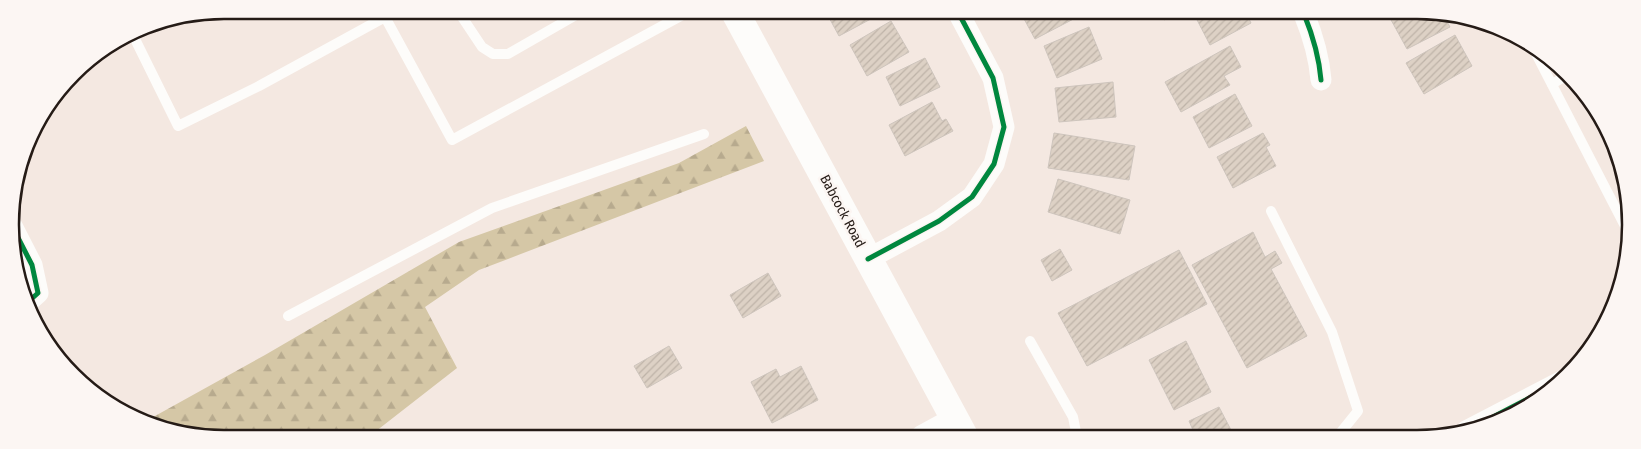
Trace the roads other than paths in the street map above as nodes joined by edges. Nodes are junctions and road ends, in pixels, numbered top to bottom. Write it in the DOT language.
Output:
graph roads {
  1 [pos="381,19"];
  2 [pos="386,19"];
  3 [pos="463,19"];
  4 [pos="569,19"];
  5 [pos="675,19"];
  6 [pos="739,19"];
  7 [pos="962,19"];
  8 [pos="1306,19"];
  9 [pos="135,39"];
  10 [pos="1539,59"];
  11 [pos="1562,79"];
  12 [pos="1321,80"];
  13 [pos="1552,84"];
  14 [pos="704,134"];
  15 [pos="1271,211"];
  16 [pos="1622,220"];
  17 [pos="19,240"];
  18 [pos="868,259"];
  19 [pos="32,298"];
  20 [pos="288,316"];
  21 [pos="1030,341"];
  22 [pos="959,427"];
  23 [pos="946,430"];
  24 [pos="1076,430"];
  25 [pos="1343,430"];
  1 -- 9 [label="lane"];
  2 -- 5 [label="lane"];
  3 -- 4 [label="lane"];
  6 -- 18 [label="main road, Babcock Road"];
  7 -- 18 [label="street"];
  8 -- 12 [label="street"];
  10 -- 13 [label="lane"];
  11 -- 13 [label="lane"];
  13 -- 16 [label="lane"];
  14 -- 20 [label="lane"];
  15 -- 25 [label="lane"];
  17 -- 19 [label="street"];
  18 -- 22 [label="main road, Babcock Road"];
  21 -- 24 [label="lane"];
  22 -- 23 [label="street"];
}
